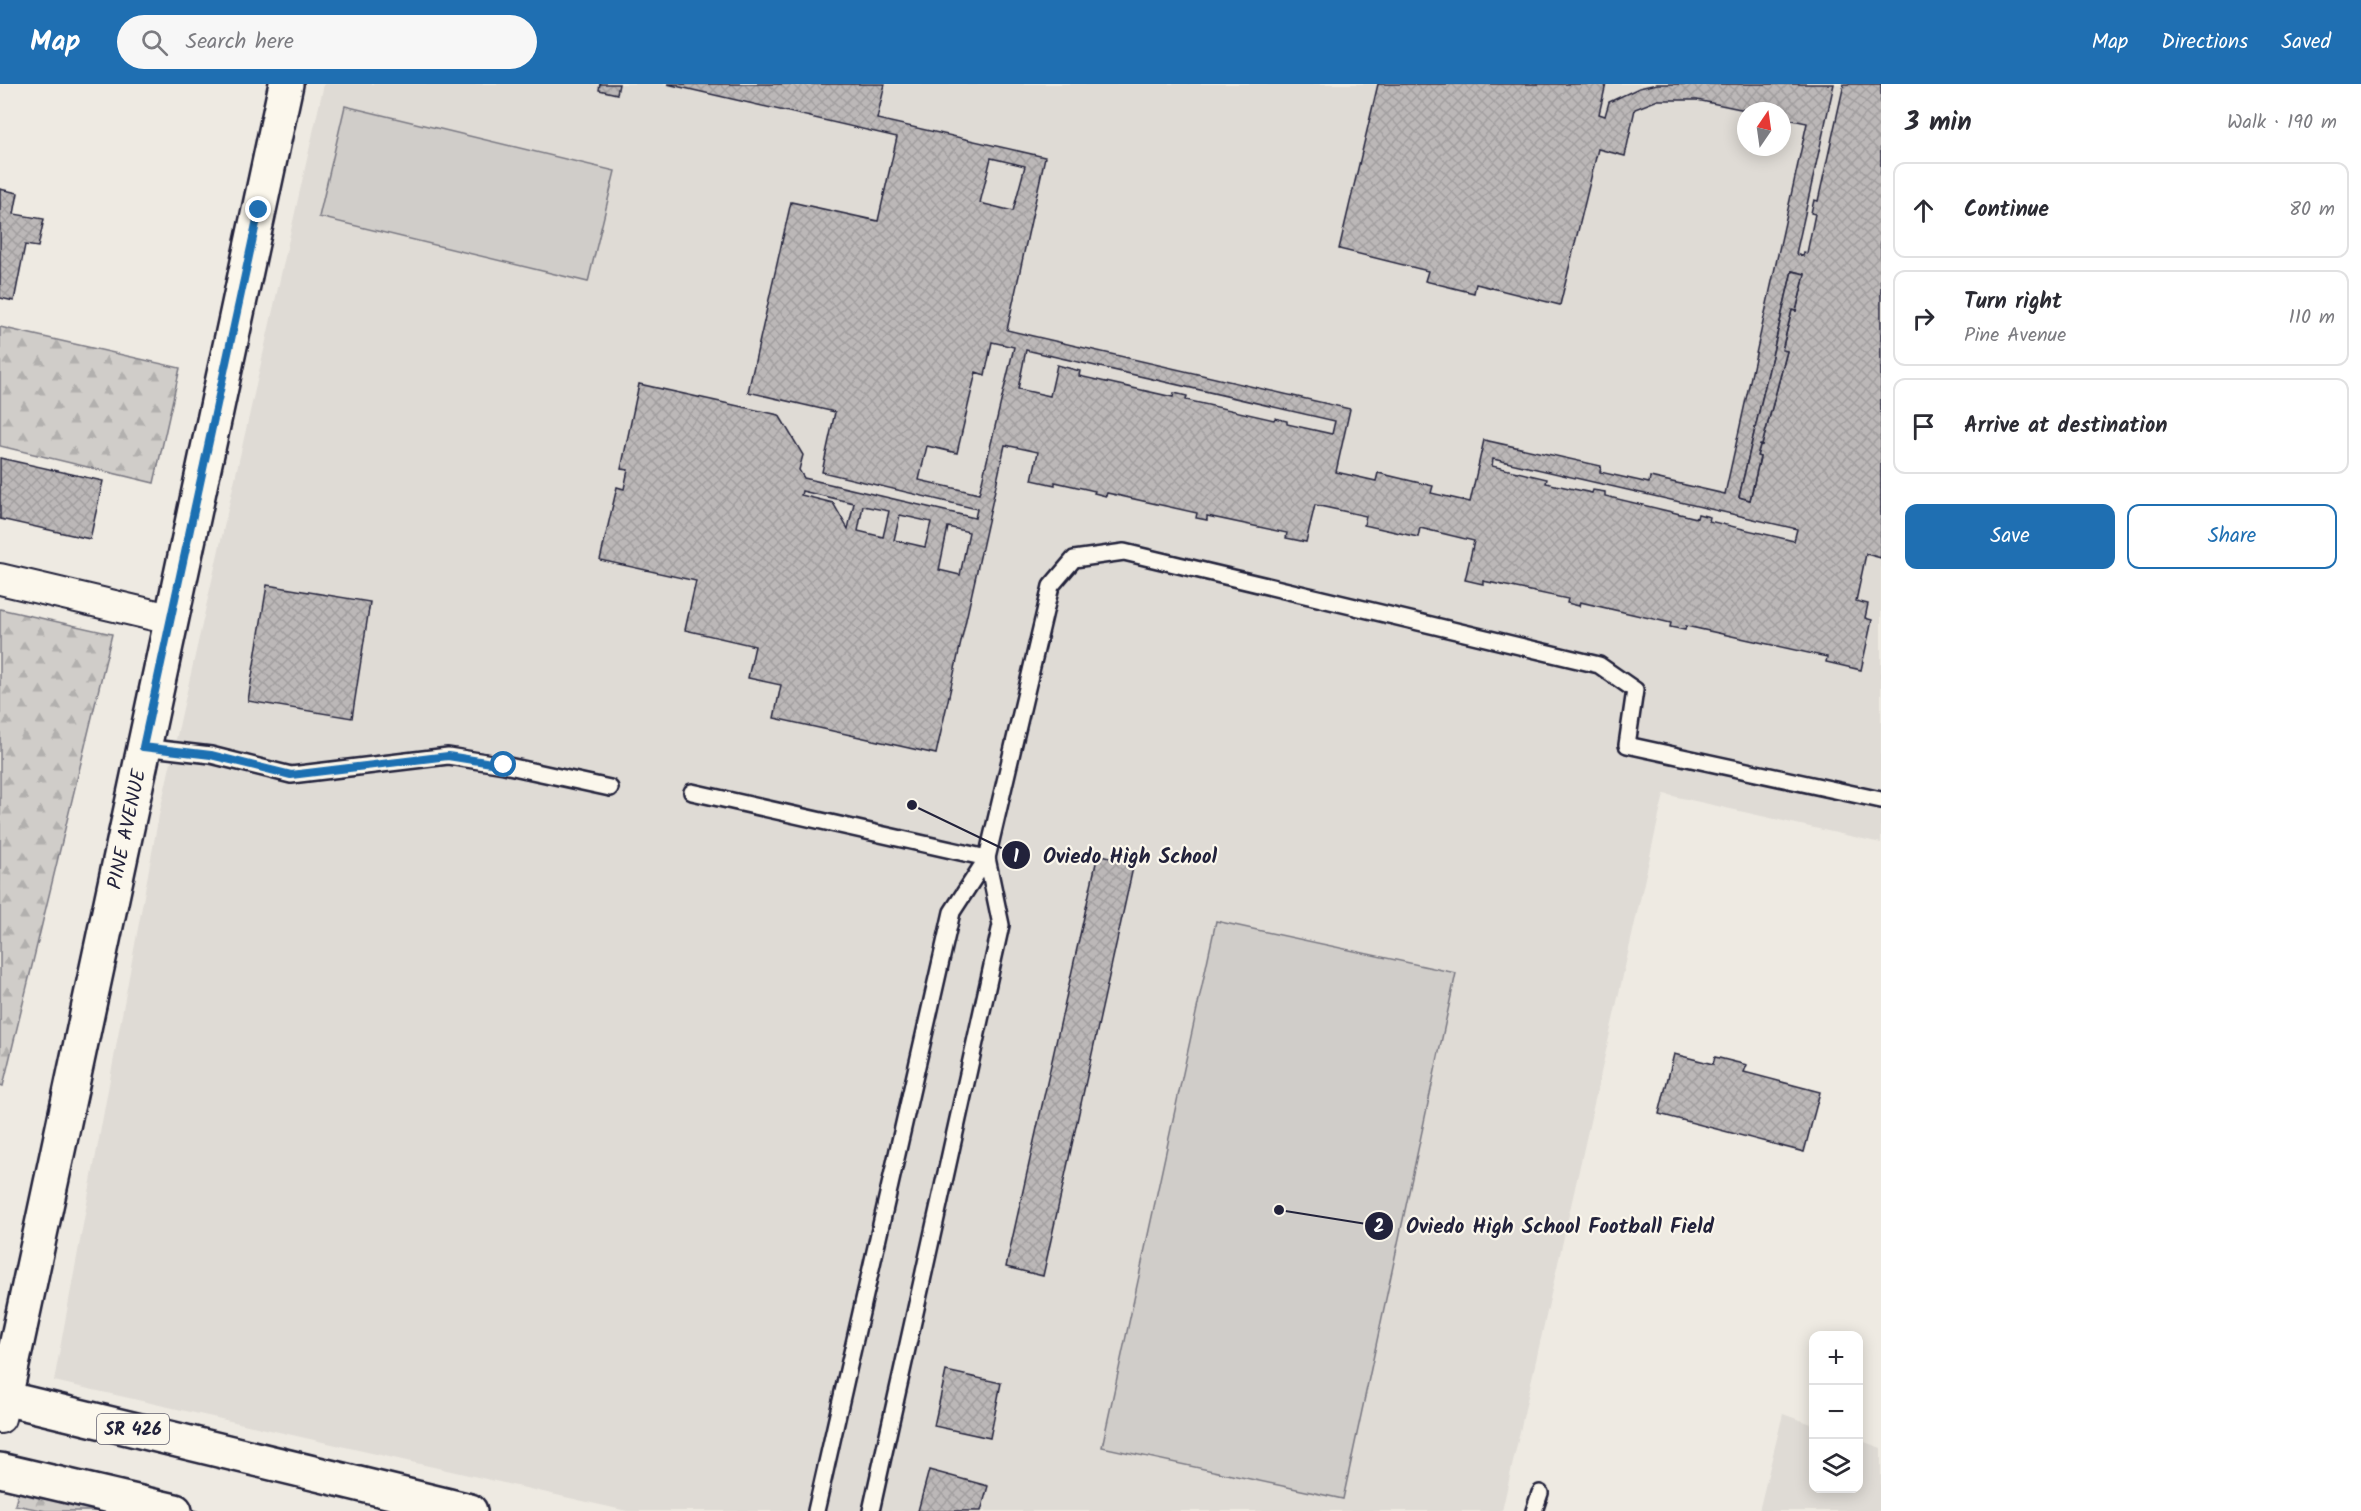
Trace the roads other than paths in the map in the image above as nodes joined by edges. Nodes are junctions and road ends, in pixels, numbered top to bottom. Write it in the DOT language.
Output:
graph roads {
  1 [pos="286,84"];
  2 [pos="0,579"];
  3 [pos="170,618"];
  4 [pos="143,747"];
  5 [pos="610,788"];
  6 [pos="692,792"];
  7 [pos="1881,800"];
  8 [pos="987,858"];
  9 [pos="2,1405"];
  10 [pos="0,1470"];
  11 [pos="1539,1493"];
  12 [pos="175,1511"];
  13 [pos="470,1511"];
  14 [pos="816,1511"];
  15 [pos="871,1511"];
  16 [pos="1534,1511"];
  1 -- 3 [label="street, PINE AVENUE"];
  2 -- 3 [label="street"];
  3 -- 4 [label="street, PINE AVENUE"];
  4 -- 5 [label="lane"];
  4 -- 9 [label="street, PINE AVENUE"];
  6 -- 8 [label="lane"];
  7 -- 8 [label="lane"];
  8 -- 14 [label="lane"];
  8 -- 15 [label="lane"];
  9 -- 13 [label="street, SR 426"];
  10 -- 12 [label="street"];
  11 -- 16 [label="lane"];
}
